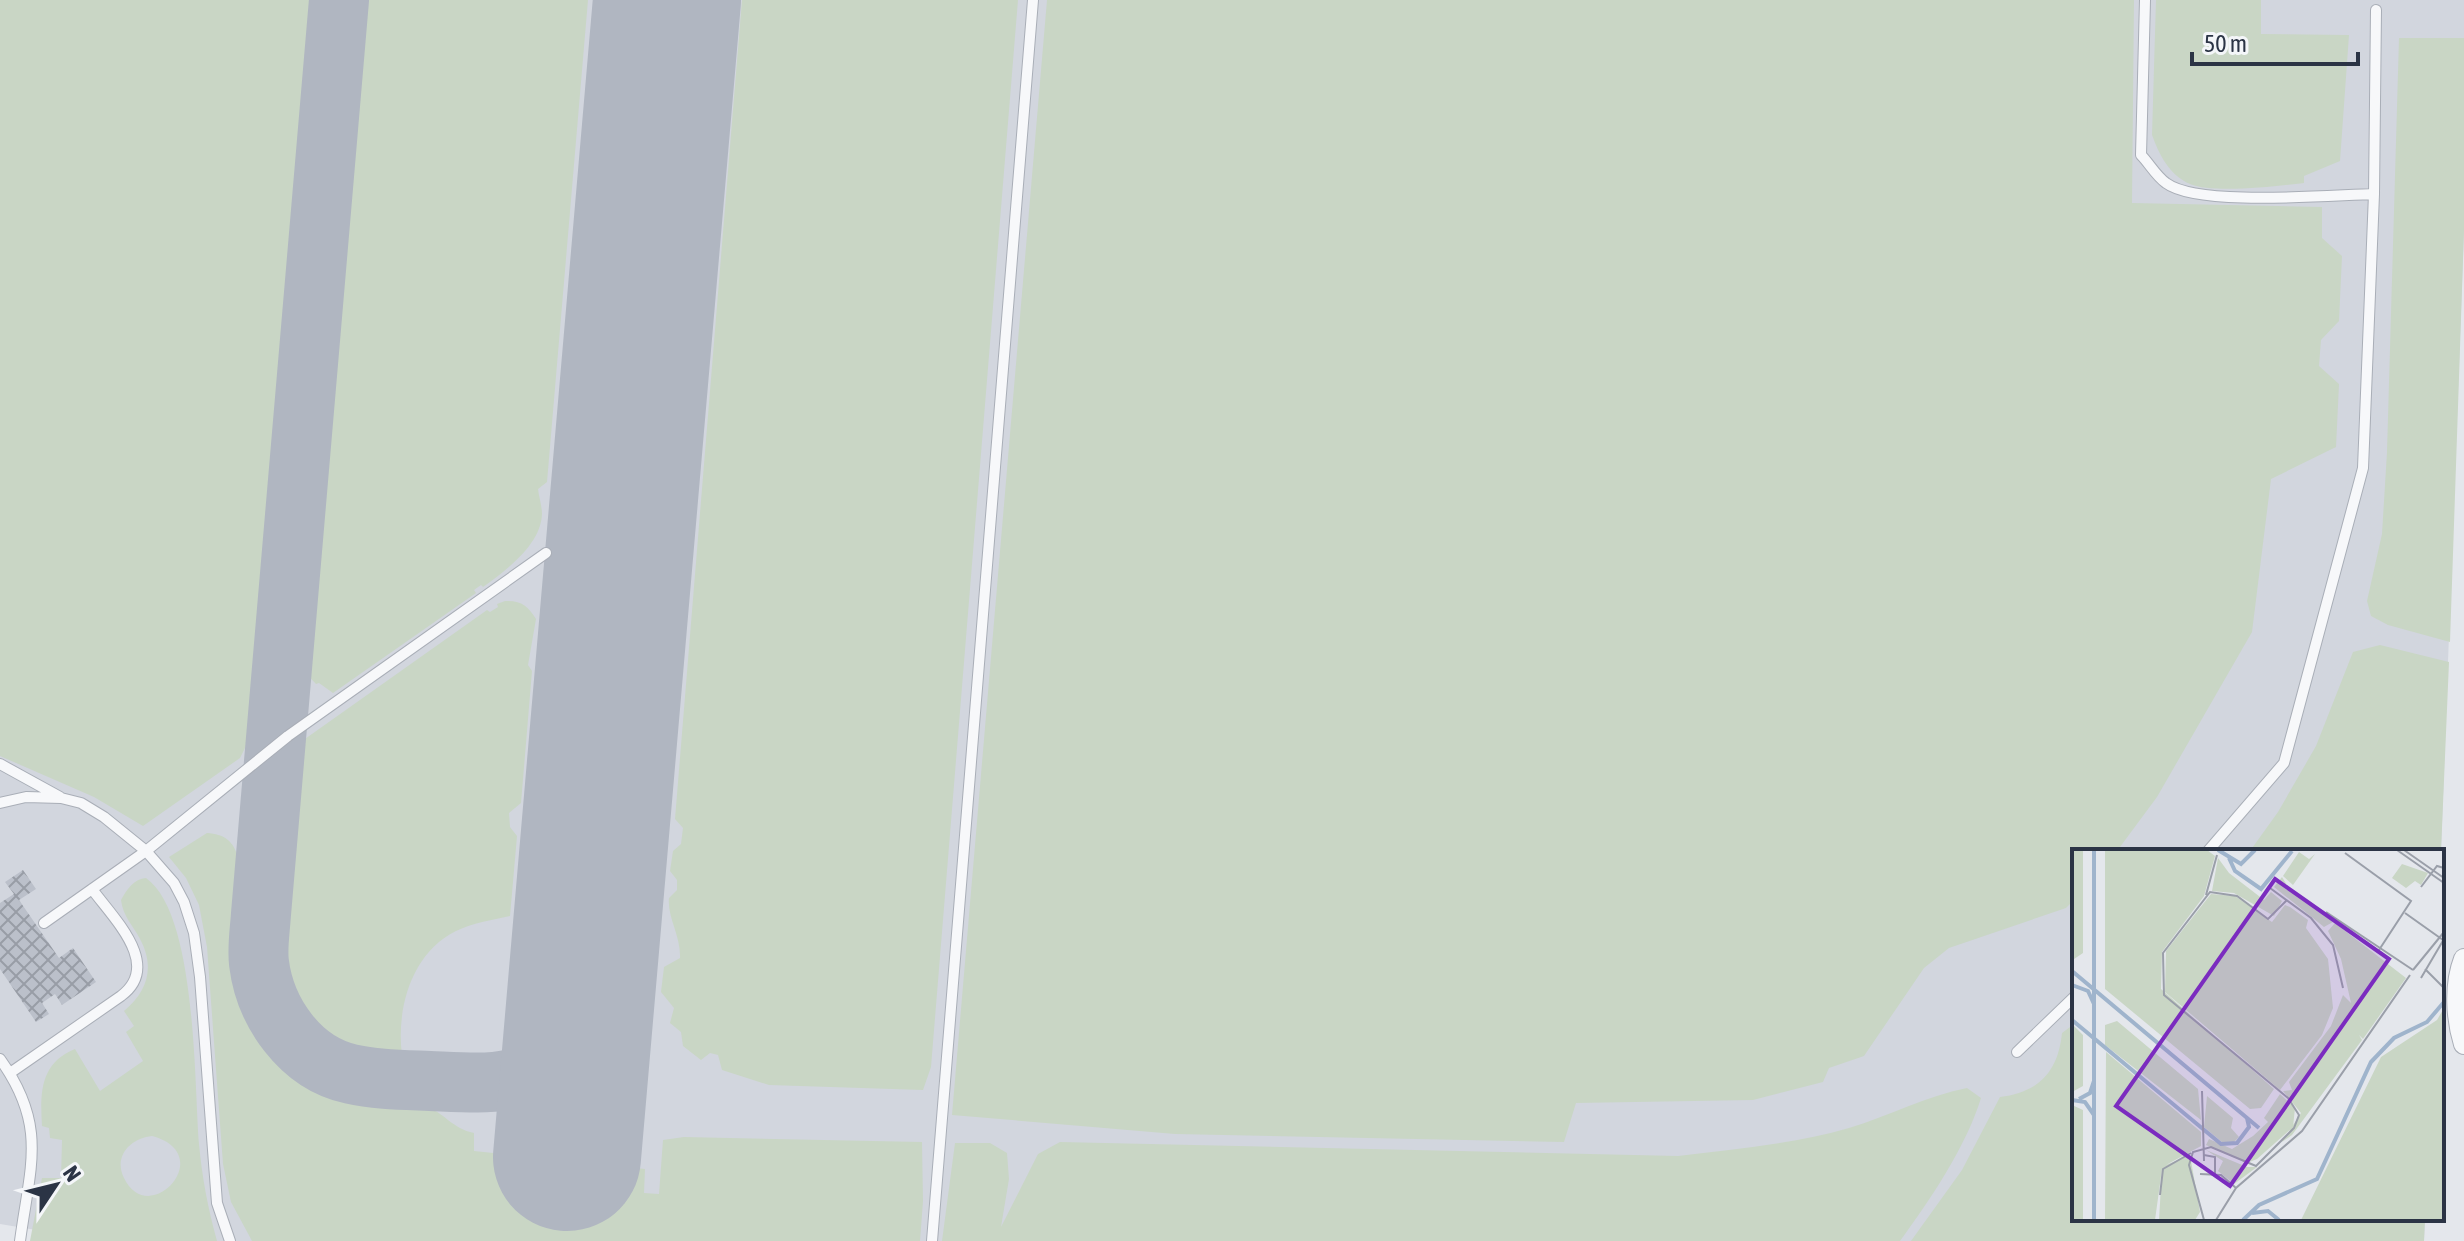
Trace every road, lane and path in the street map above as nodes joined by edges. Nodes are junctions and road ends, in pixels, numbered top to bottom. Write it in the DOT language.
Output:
graph roads {
  1 [pos="1033,0"];
  2 [pos="2145,0"];
  3 [pos="2376,10"];
  4 [pos="2374,194"];
  5 [pos="546,553"];
  6 [pos="0,764"];
  7 [pos="61,798"];
  8 [pos="0,803"];
  9 [pos="2210,849"];
  10 [pos="146,851"];
  11 [pos="92,889"];
  12 [pos="44,923"];
  13 [pos="2464,959"];
  14 [pos="2072,999"];
  15 [pos="2464,1044"];
  16 [pos="2017,1052"];
  17 [pos="0,1059"];
  18 [pos="10,1073"];
  19 [pos="20,1241"];
  20 [pos="230,1241"];
  21 [pos="932,1241"];
  1 -- 21 [label="lane"];
  2 -- 4 [label="lane"];
  3 -- 4 [label="lane"];
  4 -- 9 [label="lane"];
  5 -- 10 [label="lane"];
  6 -- 7 [label="lane"];
  7 -- 8 [label="lane"];
  7 -- 10 [label="lane"];
  10 -- 11 [label="lane"];
  10 -- 20 [label="lane"];
  11 -- 12 [label="lane"];
  11 -- 18 [label="lane"];
  13 -- 15 [label="street"];
  14 -- 16 [label="lane"];
  17 -- 18 [label="lane"];
  18 -- 19 [label="lane"];
}
